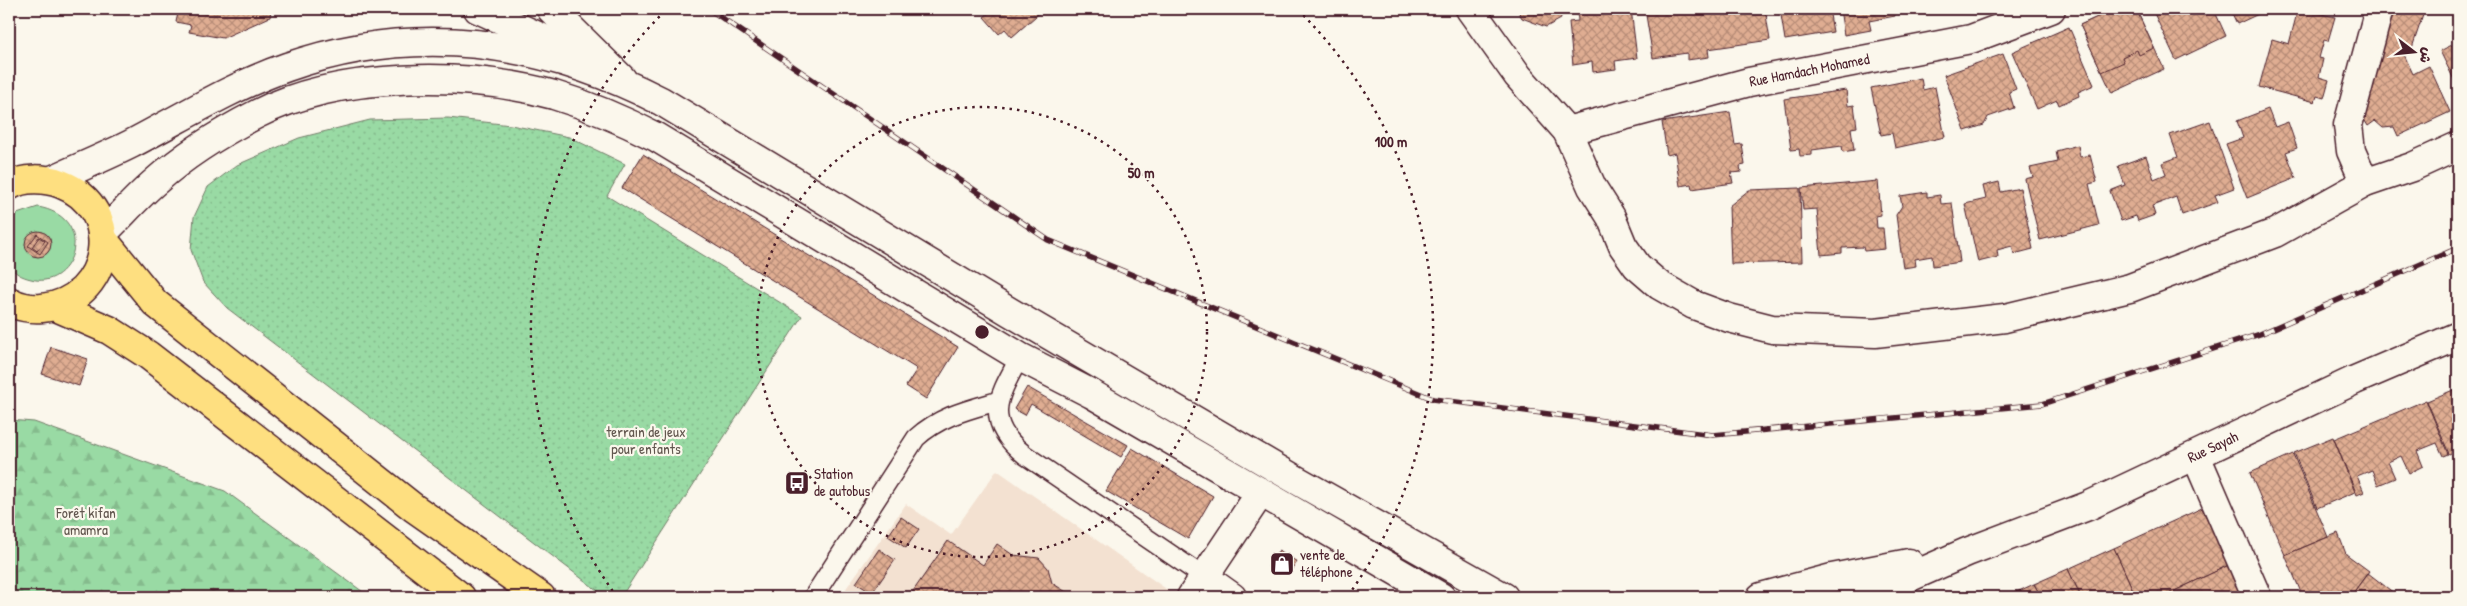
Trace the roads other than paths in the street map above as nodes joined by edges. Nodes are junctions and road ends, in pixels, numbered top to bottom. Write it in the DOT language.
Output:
graph roads {
  1 [pos="462,9"];
  2 [pos="478,9"];
  3 [pos="551,9"];
  4 [pos="1470,9"];
  5 [pos="2051,9"];
  6 [pos="2379,9"];
  7 [pos="493,46"];
  8 [pos="627,84"];
  9 [pos="1568,131"];
  10 [pos="2458,146"];
  11 [pos="25,180"];
  12 [pos="2365,183"];
  13 [pos="103,236"];
  14 [pos="9,301"];
  15 [pos="56,307"];
  16 [pos="2458,336"];
  17 [pos="1020,357"];
  18 [pos="998,401"];
  19 [pos="2196,456"];
  20 [pos="1261,492"];
  21 [pos="1967,552"];
  22 [pos="1197,587"];
  23 [pos="456,595"];
  24 [pos="541,597"];
  25 [pos="812,597"];
  26 [pos="1232,597"];
  27 [pos="1441,597"];
  28 [pos="1504,597"];
  29 [pos="1761,597"];
  30 [pos="1851,597"];
  31 [pos="2257,597"];
  1 -- 7 [label="street"];
  2 -- 8 [label="street"];
  3 -- 8 [label="street"];
  4 -- 9 [label="street"];
  5 -- 9 [label="street, Rue Hamdach Mohamed"];
  6 -- 12 [label="street"];
  7 -- 8 [label="street"];
  7 -- 11 [label="street"];
  8 -- 28 [label="street"];
  9 -- 12 [label="street"];
  10 -- 12 [label="street"];
  11 -- 13 [label="main road"];
  13 -- 15 [label="main road"];
  13 -- 17 [label="street"];
  13 -- 24 [label="main road"];
  14 -- 15 [label="main road"];
  15 -- 23 [label="main road"];
  16 -- 19 [label="street, Rue Sayah"];
  17 -- 18 [label="lane"];
  17 -- 20 [label="street"];
  18 -- 22 [label="lane"];
  18 -- 25 [label="lane"];
  19 -- 21 [label="street, Rue Sayah"];
  19 -- 31 [label="street"];
  20 -- 22 [label="street"];
  20 -- 27 [label="street"];
  21 -- 29 [label="street, Rue Sayah"];
  21 -- 30 [label="street, Rue Sayah"];
  22 -- 26 [label="street"];
}
